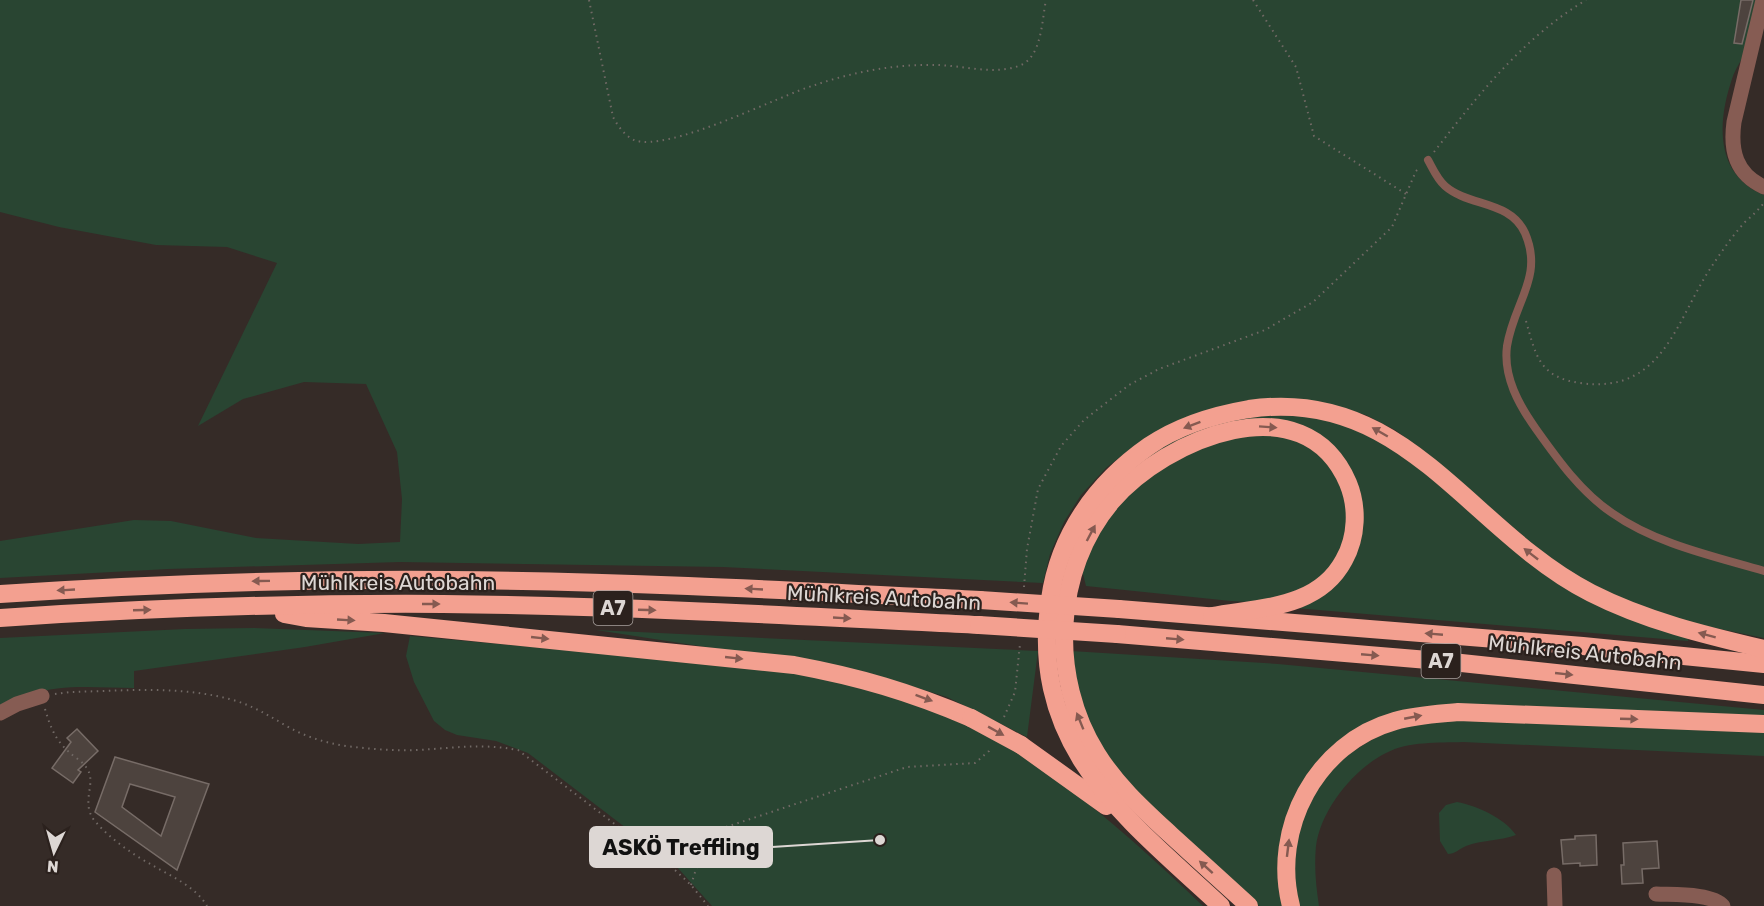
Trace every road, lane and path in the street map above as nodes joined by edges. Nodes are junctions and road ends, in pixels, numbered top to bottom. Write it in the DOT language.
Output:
graph roads {
  1 [pos="589,0"];
  2 [pos="1046,0"];
  3 [pos="1253,0"];
  4 [pos="1586,0"];
  5 [pos="1763,0"];
  6 [pos="1428,160"];
  7 [pos="1764,187"];
  8 [pos="1406,194"];
  9 [pos="1764,203"];
  10 [pos="1519,304"];
  11 [pos="1764,571"];
  12 [pos="1023,593"];
  13 [pos="0,594"];
  14 [pos="246,606"];
  15 [pos="1212,616"];
  16 [pos="0,618"];
  17 [pos="1020,637"];
  18 [pos="1764,649"];
  19 [pos="1764,664"];
  20 [pos="1764,694"];
  21 [pos="42,696"];
  22 [pos="0,713"];
  23 [pos="1001,723"];
  24 [pos="1764,724"];
  25 [pos="993,741"];
  26 [pos="1130,822"];
  27 [pos="1554,875"];
  28 [pos="691,885"];
  29 [pos="1656,894"];
  30 [pos="207,906"];
  31 [pos="708,906"];
  32 [pos="1221,906"];
  33 [pos="1249,906"];
  34 [pos="1291,906"];
  35 [pos="1555,906"];
  36 [pos="1723,906"];
  1 -- 2 [label="path"];
  3 -- 8 [label="path"];
  4 -- 6 [label="path"];
  5 -- 7 [label="street"];
  6 -- 8 [label="path"];
  6 -- 10 [label="lane"];
  8 -- 12 [label="path"];
  9 -- 10 [label="path"];
  10 -- 11 [label="lane"];
  15 -- 13 [label="highway, Mühlkreis Autobahn / A7, one-way, bridge"];
  16 -- 14 [label="highway, Mühlkreis Autobahn / A7, one-way"];
  14 -- 20 [label="highway, Mühlkreis Autobahn / A7, one-way, bridge"];
  14 -- 26 [label="highway, one-way, bridge"];
  19 -- 15 [label="highway, Mühlkreis Autobahn / A7, one-way"];
  33 -- 15 [label="highway, one-way"];
  17 -- 23 [label="path"];
  18 -- 26 [label="highway, one-way"];
  21 -- 22 [label="street"];
  21 -- 28 [label="path"];
  21 -- 30 [label="path"];
  34 -- 24 [label="highway, one-way"];
  25 -- 28 [label="path"];
  26 -- 32 [label="highway"];
  27 -- 35 [label="street"];
  28 -- 31 [label="path"];
  29 -- 36 [label="street"];
}
